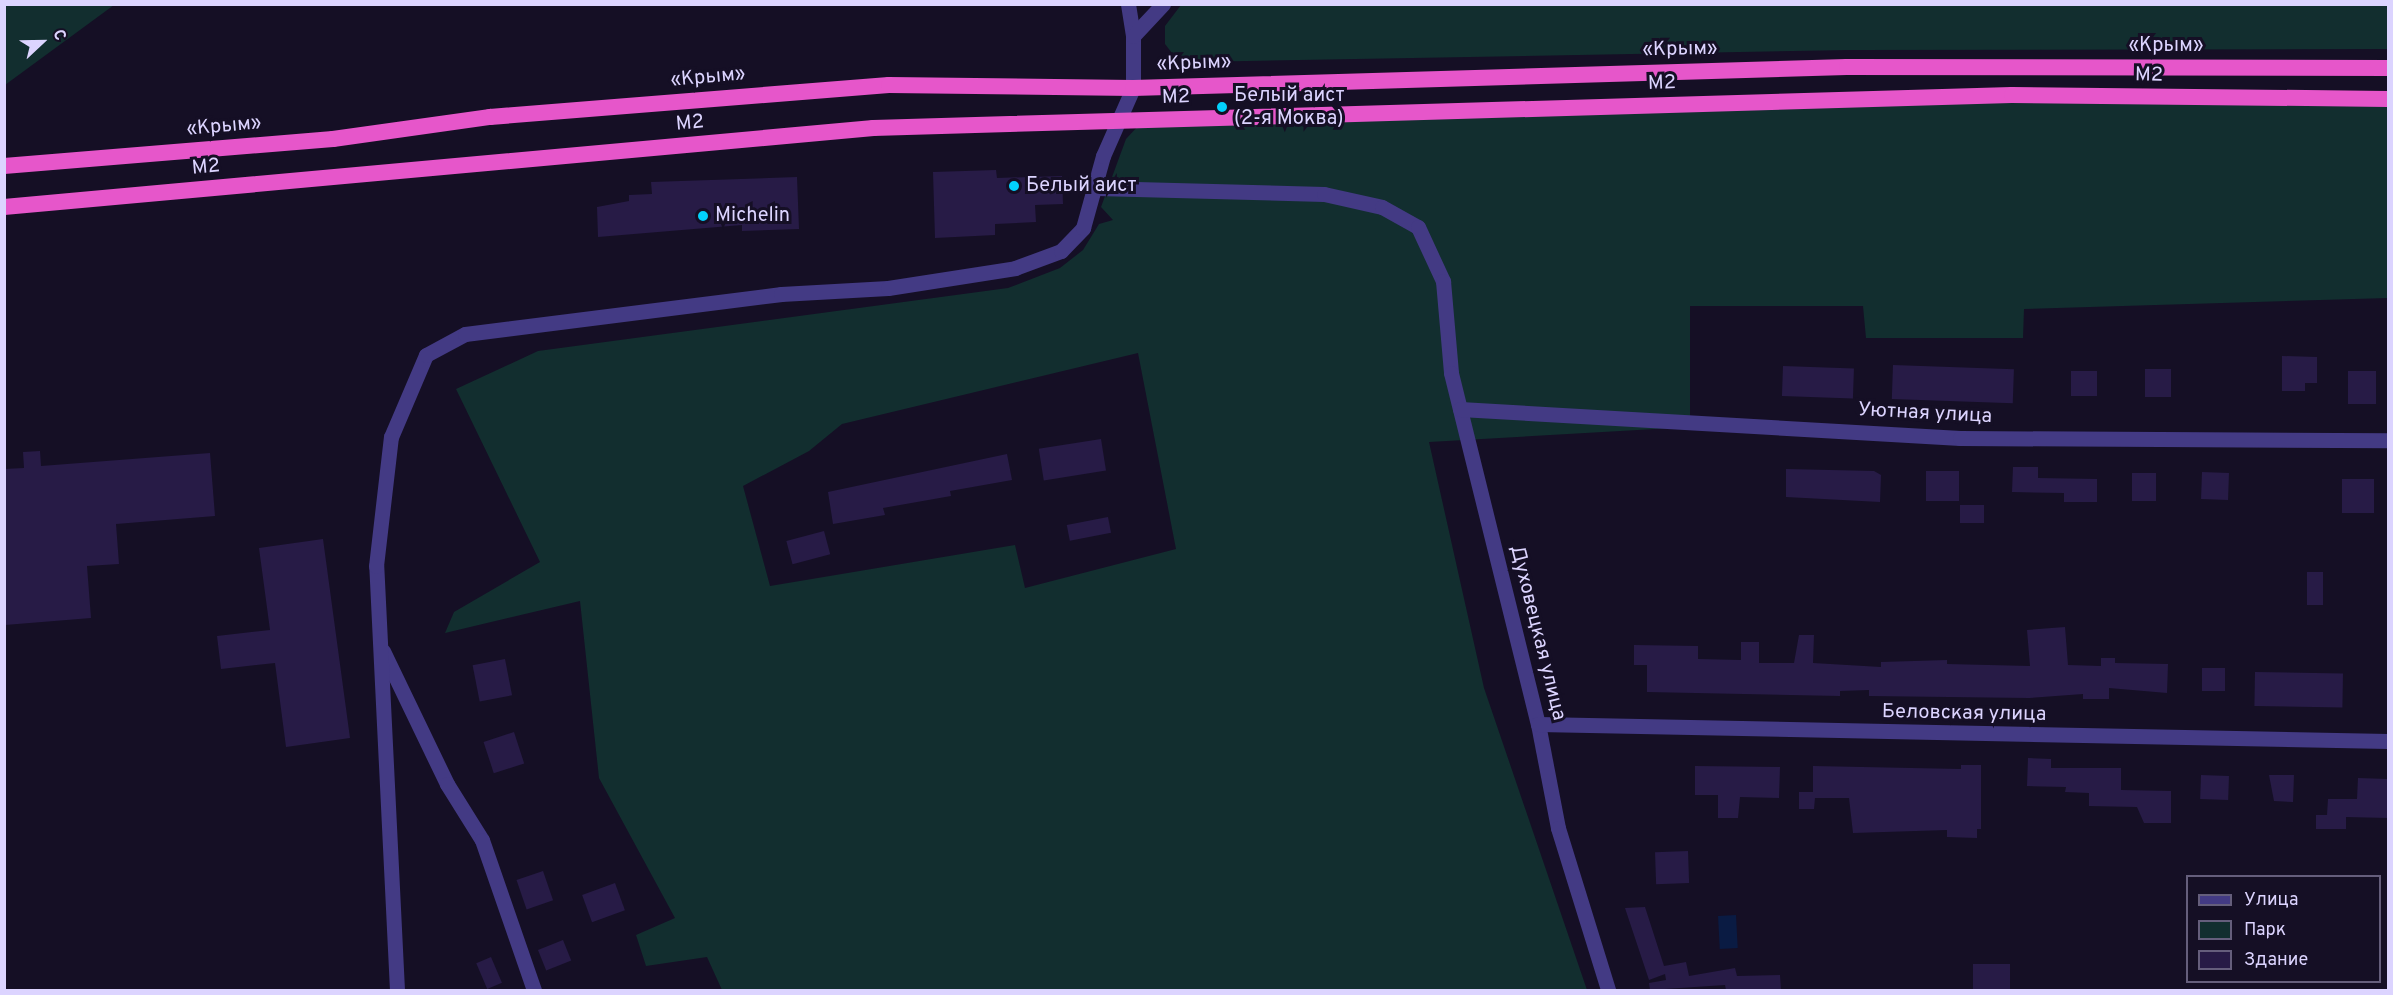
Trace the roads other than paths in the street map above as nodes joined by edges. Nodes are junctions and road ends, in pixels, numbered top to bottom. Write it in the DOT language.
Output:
graph roads {
  1 [pos="1128,4"];
  2 [pos="1163,4"];
  3 [pos="1133,36"];
  4 [pos="2388,68"];
  5 [pos="1133,88"];
  6 [pos="2388,99"];
  7 [pos="1119,121"];
  8 [pos="4,166"];
  9 [pos="1097,188"];
  10 [pos="4,207"];
  11 [pos="1460,409"];
  12 [pos="2388,440"];
  13 [pos="379,643"];
  14 [pos="1538,724"];
  15 [pos="2388,741"];
  16 [pos="397,990"];
  17 [pos="534,990"];
  18 [pos="1608,990"];
  1 -- 3 [label="street"];
  2 -- 3 [label="street"];
  3 -- 5 [label="street"];
  4 -- 5 [label="highway, «Крым»"];
  5 -- 7 [label="street"];
  5 -- 8 [label="highway, «Крым»"];
  6 -- 7 [label="highway, М2"];
  7 -- 9 [label="street"];
  7 -- 10 [label="highway, М2"];
  9 -- 11 [label="street, Духовецкая улица"];
  9 -- 13 [label="street"];
  11 -- 12 [label="street, Уютная улица"];
  11 -- 14 [label="street, Духовецкая улица"];
  13 -- 16 [label="street"];
  13 -- 17 [label="street"];
  14 -- 15 [label="street, Беловская улица"];
  14 -- 18 [label="street, Духовецкая улица"];
}
